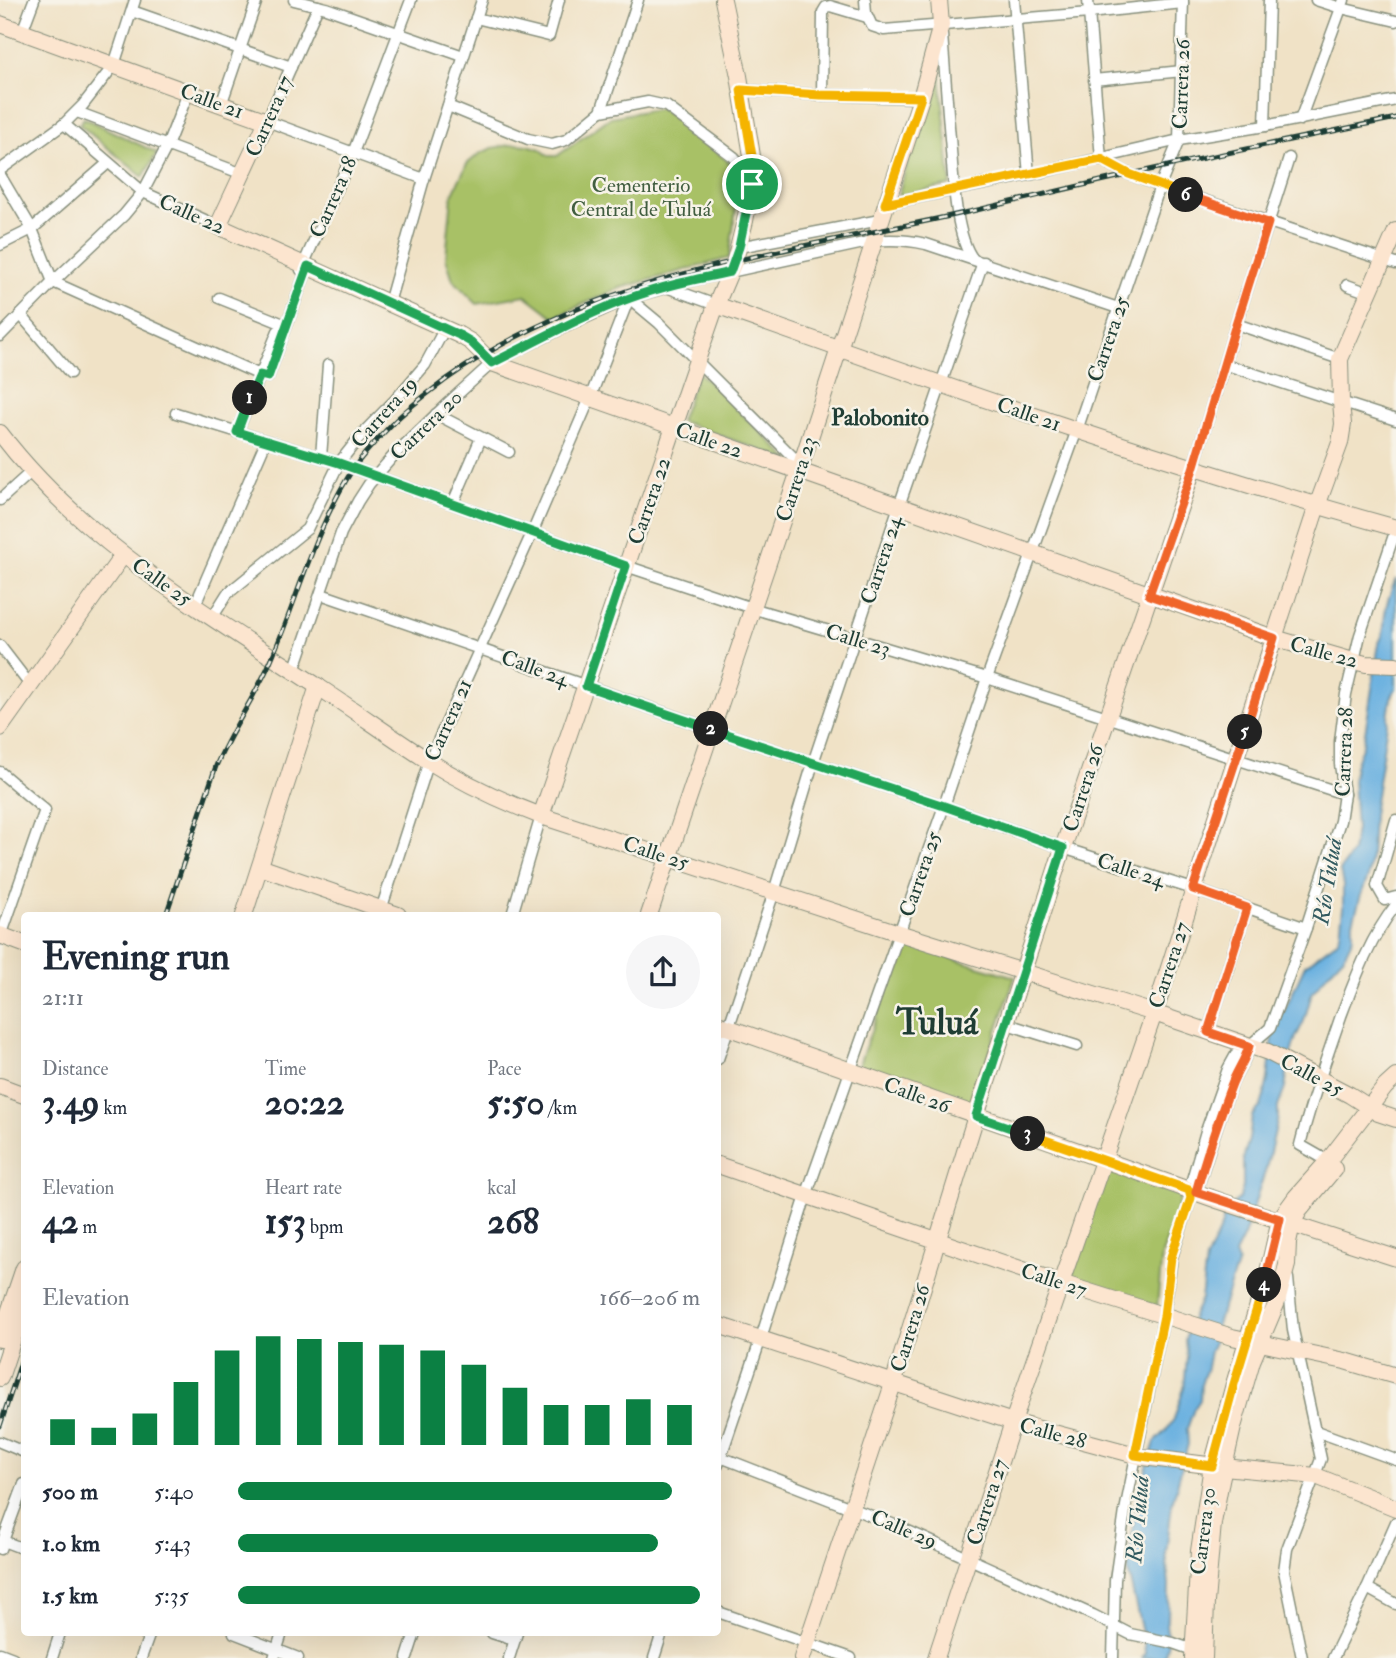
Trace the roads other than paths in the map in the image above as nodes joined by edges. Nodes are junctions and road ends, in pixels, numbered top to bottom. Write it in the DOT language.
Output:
graph roads {
  1 [pos="34,0"];
  2 [pos="257,0"];
  3 [pos="411,0"];
  4 [pos="482,0"];
  5 [pos="559,0"];
  6 [pos="638,0"];
  7 [pos="723,0"];
  8 [pos="865,0"];
  9 [pos="939,0"];
  10 [pos="1014,0"];
  11 [pos="1088,0"];
  12 [pos="1269,0"];
  13 [pos="1316,0"];
  14 [pos="299,1"];
  15 [pos="1183,1"];
  16 [pos="1343,4"];
  17 [pos="134,5"];
  18 [pos="318,6"];
  19 [pos="1089,13"];
  20 [pos="476,18"];
  21 [pos="1015,19"];
  22 [pos="870,21"];
  23 [pos="1396,22"];
  24 [pos="0,24"];
  25 [pos="941,25"];
  26 [pos="22,33"];
  27 [pos="398,33"];
  28 [pos="242,49"];
  29 [pos="463,56"];
  30 [pos="114,65"];
  31 [pos="291,67"];
  32 [pos="1182,71"];
  33 [pos="1094,80"];
  34 [pos="741,90"];
  35 [pos="188,93"];
  36 [pos="821,95"];
  37 [pos="921,97"];
  38 [pos="1396,100"];
  39 [pos="221,105"];
  40 [pos="448,106"];
  41 [pos="77,111"];
  42 [pos="601,111"];
  43 [pos="1300,120"];
  44 [pos="267,121"];
  45 [pos="64,124"];
  46 [pos="1265,126"];
  47 [pos="1179,140"];
  48 [pos="167,146"];
  49 [pos="353,153"];
  50 [pos="1289,158"];
  51 [pos="1101,159"];
  52 [pos="108,163"];
  53 [pos="1168,166"];
  54 [pos="0,170"];
  55 [pos="243,174"];
  56 [pos="1028,174"];
  57 [pos="0,175"];
  58 [pos="424,179"];
  59 [pos="752,184"];
  60 [pos="1160,186"];
  61 [pos="955,190"];
  62 [pos="143,192"];
  63 [pos="885,204"];
  64 [pos="880,220"];
  65 [pos="1268,223"];
  66 [pos="218,226"];
  67 [pos="32,229"];
  68 [pos="1396,231"];
  69 [pos="873,241"];
  70 [pos="0,245"];
  71 [pos="739,247"];
  72 [pos="978,261"];
  73 [pos="1390,262"];
  74 [pos="306,267"];
  75 [pos="730,272"];
  76 [pos="53,282"];
  77 [pos="1347,285"];
  78 [pos="666,286"];
  79 [pos="1369,293"];
  80 [pos="219,298"];
  81 [pos="629,298"];
  82 [pos="389,303"];
  83 [pos="716,305"];
  84 [pos="1118,308"];
  85 [pos="21,315"];
  86 [pos="281,323"];
  87 [pos="1236,324"];
  88 [pos="445,328"];
  89 [pos="0,336"];
  90 [pos="838,348"];
  91 [pos="1340,359"];
  92 [pos="696,362"];
  93 [pos="492,363"];
  94 [pos="1224,364"];
  95 [pos="328,365"];
  96 [pos="70,373"];
  97 [pos="260,375"];
  98 [pos="940,383"];
  99 [pos="590,398"];
  100 [pos="1341,402"];
  101 [pos="176,413"];
  102 [pos="436,414"];
  103 [pos="1396,420"];
  104 [pos="674,427"];
  105 [pos="1077,430"];
  106 [pos="237,432"];
  107 [pos="0,433"];
  108 [pos="481,438"];
  109 [pos="266,441"];
  110 [pos="509,452"];
  111 [pos="321,457"];
  112 [pos="339,463"];
  113 [pos="800,468"];
  114 [pos="1193,469"];
  115 [pos="32,471"];
  116 [pos="375,476"];
  117 [pos="0,500"];
  118 [pos="453,503"];
  119 [pos="899,506"];
  120 [pos="1317,506"];
  121 [pos="1396,528"];
  122 [pos="533,531"];
  123 [pos="1032,554"];
  124 [pos="123,555"];
  125 [pos="626,566"];
  126 [pos="321,594"];
  127 [pos="1149,595"];
  128 [pos="195,606"];
  129 [pos="752,608"];
  130 [pos="212,618"];
  131 [pos="1274,638"];
  132 [pos="855,639"];
  133 [pos="481,648"];
  134 [pos="2,652"];
  135 [pos="1359,663"];
  136 [pos="1396,665"];
  137 [pos="294,671"];
  138 [pos="987,678"];
  139 [pos="30,685"];
  140 [pos="586,686"];
  141 [pos="318,687"];
  142 [pos="1107,718"];
  143 [pos="0,728"];
  144 [pos="711,729"];
  145 [pos="1236,760"];
  146 [pos="429,761"];
  147 [pos="814,762"];
  148 [pos="0,772"];
  149 [pos="1344,794"];
  150 [pos="944,806"];
  151 [pos="541,816"];
  152 [pos="1396,820"];
  153 [pos="1063,848"];
  154 [pos="668,858"];
  155 [pos="260,867"];
  156 [pos="1193,889"];
  157 [pos="774,891"];
  158 [pos="1392,901"];
  159 [pos="1247,908"];
  160 [pos="245,912"];
  161 [pos="380,912"];
  162 [pos="513,912"];
  163 [pos="650,912"];
  164 [pos="1306,928"];
  165 [pos="21,931"];
  166 [pos="900,933"];
  167 [pos="1,934"];
  168 [pos="21,943"];
  169 [pos="1024,974"];
  170 [pos="1154,1013"];
  171 [pos="1007,1024"];
  172 [pos="723,1026"];
  173 [pos="1208,1032"];
  174 [pos="1077,1046"];
  175 [pos="1249,1046"];
  176 [pos="850,1070"];
  177 [pos="1314,1077"];
  178 [pos="1396,1077"];
  179 [pos="1396,1083"];
  180 [pos="0,1086"];
  181 [pos="21,1094"];
  182 [pos="1374,1110"];
  183 [pos="976,1116"];
  184 [pos="1396,1119"];
  185 [pos="1103,1160"];
  186 [pos="1328,1161"];
  187 [pos="721,1166"];
  188 [pos="1192,1193"];
  189 [pos="806,1196"];
  190 [pos="1279,1219"];
  191 [pos="937,1241"];
  192 [pos="1396,1258"];
  193 [pos="1287,1265"];
  194 [pos="21,1279"];
  195 [pos="1061,1283"];
  196 [pos="21,1311"];
  197 [pos="1164,1316"];
  198 [pos="721,1326"];
  199 [pos="761,1338"];
  200 [pos="1246,1340"];
  201 [pos="4,1341"];
  202 [pos="1298,1351"];
  203 [pos="1396,1376"];
  204 [pos="0,1378"];
  205 [pos="893,1384"];
  206 [pos="1013,1422"];
  207 [pos="1316,1431"];
  208 [pos="0,1442"];
  209 [pos="21,1451"];
  210 [pos="721,1451"];
  211 [pos="1139,1456"];
  212 [pos="721,1460"];
  213 [pos="1396,1460"];
  214 [pos="1218,1467"];
  215 [pos="1316,1476"];
  216 [pos="21,1492"];
  217 [pos="851,1507"];
  218 [pos="1396,1508"];
  219 [pos="1396,1522"];
  220 [pos="1,1545"];
  221 [pos="21,1548"];
  222 [pos="969,1558"];
  223 [pos="1367,1588"];
  224 [pos="1396,1604"];
  225 [pos="721,1613"];
  226 [pos="1114,1626"];
  227 [pos="59,1636"];
  228 [pos="149,1636"];
  229 [pos="240,1636"];
  230 [pos="281,1636"];
  231 [pos="414,1636"];
  232 [pos="661,1636"];
  233 [pos="516,1637"];
  234 [pos="804,1651"];
  235 [pos="0,1653"];
  236 [pos="275,1654"];
  237 [pos="1198,1656"];
  238 [pos="13,1658"];
  239 [pos="52,1658"];
  240 [pos="141,1658"];
  241 [pos="298,1658"];
  242 [pos="407,1658"];
  243 [pos="509,1658"];
  244 [pos="654,1658"];
  245 [pos="851,1658"];
  246 [pos="936,1658"];
  247 [pos="1113,1658"];
  248 [pos="1302,1658"];
  249 [pos="1333,1658"];
  1 -- 26 [label="street"];
  2 -- 28 [label="street"];
  3 -- 27 [label="street, Carrera 18"];
  4 -- 20 [label="street"];
  5 -- 20 [label="street"];
  6 -- 42 [label="street"];
  7 -- 34 [label="street, Carrera 22"];
  8 -- 22 [label="street"];
  9 -- 25 [label="street, Carrera 23"];
  10 -- 21 [label="street"];
  11 -- 19 [label="street"];
  12 -- 46 [label="street"];
  13 -- 16 [label="street"];
  14 -- 18 [label="street"];
  15 -- 19 [label="street"];
  15 -- 32 [label="street, Carrera 26"];
  16 -- 23 [label="street"];
  16 -- 43 [label="street"];
  17 -- 28 [label="street"];
  17 -- 30 [label="street"];
  18 -- 27 [label="street"];
  18 -- 31 [label="street, Carrera 17"];
  19 -- 21 [label="street"];
  19 -- 33 [label="street"];
  20 -- 29 [label="street"];
  21 -- 25 [label="street"];
  21 -- 56 [label="street"];
  22 -- 25 [label="street"];
  22 -- 36 [label="street"];
  24 -- 26 [label="street, Calle 21"];
  25 -- 37 [label="street, Carrera 23"];
  25 -- 61 [label="street"];
  26 -- 30 [label="street, Calle 21"];
  27 -- 29 [label="street"];
  27 -- 49 [label="street, Carrera 18"];
  28 -- 31 [label="street"];
  28 -- 39 [label="street"];
  29 -- 40 [label="street"];
  30 -- 35 [label="street, Calle 21"];
  30 -- 41 [label="street"];
  31 -- 44 [label="street, Carrera 17"];
  32 -- 33 [label="street"];
  32 -- 47 [label="street, Carrera 26"];
  33 -- 51 [label="street"];
  34 -- 36 [label="street"];
  34 -- 59 [label="street, Carrera 22"];
  35 -- 39 [label="street, Calle 21"];
  35 -- 48 [label="street"];
  36 -- 37 [label="street"];
  37 -- 63 [label="street, Carrera 23"];
  38 -- 43 [label="street"];
  39 -- 44 [label="street, Calle 21"];
  40 -- 42 [label="street"];
  40 -- 58 [label="street"];
  41 -- 45 [label="street"];
  41 -- 48 [label="street"];
  42 -- 59 [label="street"];
  43 -- 46 [label="street"];
  44 -- 49 [label="street, Calle 21"];
  44 -- 55 [label="street, Carrera 17"];
  45 -- 52 [label="street, Calle 22"];
  45 -- 54 [label="street"];
  46 -- 47 [label="street"];
  47 -- 51 [label="street"];
  47 -- 53 [label="street, Carrera 26"];
  48 -- 55 [label="street"];
  48 -- 62 [label="street"];
  49 -- 58 [label="street, Calle 21"];
  49 -- 74 [label="street, Carrera 18"];
  50 -- 65 [label="street, Carrera 26"];
  51 -- 56 [label="street"];
  51 -- 60 [label="street"];
  52 -- 62 [label="street, Calle 22"];
  52 -- 67 [label="street"];
  53 -- 60 [label="street, Carrera 25"];
  55 -- 66 [label="street, Carrera 17"];
  56 -- 61 [label="street"];
  57 -- 67 [label="street"];
  58 -- 82 [label="street"];
  59 -- 71 [label="street, Carrera 22"];
  60 -- 65 [label="street"];
  60 -- 84 [label="street, Carrera 25"];
  61 -- 63 [label="street"];
  61 -- 72 [label="street"];
  62 -- 66 [label="street, Calle 22"];
  62 -- 76 [label="street"];
  63 -- 64 [label="street, Carrera 23"];
  64 -- 69 [label="street, Carrera 23"];
  64 -- 71 [label="street"];
  65 -- 73 [label="street"];
  65 -- 87 [label="street, Carrera 26"];
  66 -- 74 [label="street, Calle 22"];
  67 -- 70 [label="street"];
  67 -- 76 [label="street"];
  68 -- 73 [label="street, Carrera 27"];
  69 -- 72 [label="street, Carrera 20"];
  69 -- 75 [label="street, Carrera 20"];
  69 -- 90 [label="street, Carrera 23"];
  71 -- 75 [label="street, Carrera 22"];
  72 -- 84 [label="street, Carrera 20"];
  72 -- 98 [label="street, Carrera 24"];
  73 -- 79 [label="street, Carrera 27"];
  74 -- 82 [label="street, Calle 22"];
  74 -- 86 [label="street, Carrera 18"];
  74 -- 97 [label="street"];
  75 -- 78 [label="street, Carrera 20"];
  75 -- 83 [label="street, Carrera 22"];
  76 -- 85 [label="street"];
  76 -- 97 [label="street"];
  77 -- 79 [label="street"];
  78 -- 81 [label="street, Carrera 20"];
  78 -- 83 [label="street, Calle 21"];
  79 -- 91 [label="street, Carrera 27"];
  80 -- 86 [label="street"];
  81 -- 92 [label="street"];
  81 -- 93 [label="street, Carrera 20"];
  81 -- 99 [label="street, Carrera 21"];
  82 -- 88 [label="street, Calle 22"];
  83 -- 90 [label="street, Calle 21"];
  83 -- 92 [label="street, Carrera 22"];
  84 -- 105 [label="street, Carrera 25"];
  85 -- 89 [label="street"];
  85 -- 96 [label="street"];
  86 -- 97 [label="street, Carrera 18"];
  87 -- 91 [label="street"];
  87 -- 94 [label="street, Carrera 26"];
  88 -- 93 [label="street, Calle 22"];
  88 -- 112 [label="street, Carrera 19"];
  90 -- 98 [label="street, Calle 21"];
  90 -- 113 [label="street, Carrera 23"];
  91 -- 100 [label="street, Carrera 27"];
  92 -- 104 [label="street, Carrera 22"];
  92 -- 113 [label="street"];
  93 -- 99 [label="street, Calle 22"];
  93 -- 102 [label="street, Carrera 20"];
  94 -- 100 [label="street"];
  94 -- 114 [label="street, Carrera 26"];
  95 -- 111 [label="street"];
  97 -- 106 [label="street, Carrera 18"];
  98 -- 105 [label="street, Calle 21"];
  98 -- 119 [label="street, Carrera 24"];
  99 -- 104 [label="street, Calle 22"];
  99 -- 122 [label="street, Carrera 21"];
  100 -- 103 [label="street"];
  100 -- 120 [label="street, Carrera 27"];
  101 -- 106 [label="street"];
  102 -- 108 [label="street"];
  102 -- 116 [label="street, Carrera 20"];
  104 -- 113 [label="street, Calle 22"];
  104 -- 125 [label="street, Carrera 22"];
  105 -- 114 [label="street, Calle 21"];
  105 -- 123 [label="street, Carrera 25"];
  106 -- 109 [label="street"];
  107 -- 115 [label="street, Calle 25"];
  108 -- 110 [label="street"];
  108 -- 118 [label="street"];
  109 -- 111 [label="street"];
  109 -- 128 [label="street"];
  111 -- 112 [label="street"];
  112 -- 116 [label="street, Calle 23"];
  112 -- 130 [label="street, Carrera 19"];
  113 -- 119 [label="street, Calle 22"];
  113 -- 129 [label="street, Carrera 23"];
  114 -- 120 [label="street, Calle 21"];
  114 -- 127 [label="street, Carrera 26"];
  115 -- 117 [label="street"];
  115 -- 124 [label="street, Calle 25"];
  116 -- 118 [label="street, Calle 23"];
  116 -- 126 [label="street, Carrera 20"];
  118 -- 122 [label="street, Calle 23"];
  119 -- 123 [label="street, Calle 22"];
  119 -- 132 [label="street, Carrera 24"];
  120 -- 121 [label="street, Calle 21"];
  120 -- 131 [label="street, Carrera 27"];
  121 -- 135 [label="street, Carrera 28"];
  122 -- 125 [label="street, Calle 23"];
  122 -- 133 [label="street, Carrera 21"];
  123 -- 127 [label="street, Calle 22"];
  123 -- 138 [label="street, Carrera 25"];
  124 -- 128 [label="street, Calle 25"];
  124 -- 139 [label="street"];
  125 -- 129 [label="street, Calle 23"];
  125 -- 140 [label="street, Carrera 22"];
  126 -- 133 [label="street, Calle 24"];
  126 -- 137 [label="street, Carrera 20"];
  127 -- 131 [label="street, Calle 22"];
  127 -- 142 [label="street, Carrera 26"];
  128 -- 130 [label="street, Calle 25"];
  129 -- 132 [label="street, Calle 23"];
  129 -- 144 [label="street, Carrera 23"];
  130 -- 137 [label="street, Calle 25"];
  131 -- 135 [label="street, Calle 22"];
  131 -- 145 [label="street, Carrera 27"];
  132 -- 138 [label="street, Calle 23"];
  132 -- 147 [label="street, Carrera 24"];
  133 -- 140 [label="street, Calle 24"];
  133 -- 146 [label="street, Carrera 21"];
  134 -- 139 [label="street"];
  135 -- 136 [label="street, Calle 22"];
  135 -- 149 [label="street, Carrera 28"];
  137 -- 141 [label="street, Calle 25"];
  138 -- 142 [label="street, Calle 23"];
  138 -- 150 [label="street, Carrera 25"];
  139 -- 143 [label="street"];
  140 -- 144 [label="street, Calle 24"];
  140 -- 151 [label="street, Carrera 22"];
  141 -- 146 [label="street, Calle 25"];
  141 -- 155 [label="street"];
  142 -- 145 [label="street, Calle 23"];
  142 -- 153 [label="street, Carrera 26"];
  144 -- 147 [label="street, Calle 24"];
  144 -- 154 [label="street, Carrera 23"];
  145 -- 149 [label="street, Calle 23"];
  145 -- 156 [label="street, Carrera 27"];
  146 -- 151 [label="street, Calle 25"];
  146 -- 161 [label="street, Carrera 21"];
  147 -- 150 [label="street, Calle 24"];
  147 -- 157 [label="street, Carrera 24"];
  148 -- 167 [label="street"];
  149 -- 164 [label="street, Carrera 28"];
  150 -- 153 [label="street, Calle 24"];
  150 -- 166 [label="street, Carrera 25"];
  151 -- 154 [label="street, Calle 25"];
  151 -- 162 [label="street, Carrera 22"];
  152 -- 158 [label="street"];
  153 -- 156 [label="street, Calle 24"];
  153 -- 169 [label="street, Carrera 26"];
  154 -- 157 [label="street, Calle 25"];
  154 -- 163 [label="street, Carrera 23"];
  155 -- 160 [label="street"];
  155 -- 161 [label="street"];
  156 -- 159 [label="street, Calle 24"];
  156 -- 170 [label="street, Carrera 27"];
  157 -- 166 [label="street, Calle 25"];
  157 -- 172 [label="street, Carrera 24"];
  158 -- 177 [label="street"];
  159 -- 164 [label="street, Calle 24"];
  159 -- 173 [label="street"];
  164 -- 175 [label="street, Carrera 28"];
  165 -- 167 [label="street"];
  166 -- 169 [label="street, Calle 25"];
  166 -- 176 [label="street, Carrera 25"];
  167 -- 168 [label="street"];
  169 -- 170 [label="street, Calle 25"];
  169 -- 171 [label="street, Carrera 26"];
  170 -- 173 [label="street, Calle 25"];
  170 -- 185 [label="street, Carrera 27"];
  171 -- 174 [label="street"];
  171 -- 183 [label="street, Carrera 26"];
  172 -- 176 [label="street, Calle 26"];
  173 -- 175 [label="street, Calle 25"];
  175 -- 177 [label="street, Calle 25"];
  175 -- 188 [label="street, Carrera 28"];
  176 -- 183 [label="street, Calle 26"];
  176 -- 189 [label="street, Carrera 25"];
  177 -- 182 [label="street, Calle 25"];
  177 -- 186 [label="street"];
  178 -- 182 [label="street, Carrera 30"];
  179 -- 182 [label="street, Carrera 30"];
  180 -- 181 [label="street"];
  182 -- 184 [label="street, Calle 25"];
  182 -- 186 [label="street, Carrera 30"];
  182 -- 190 [label="street, Carrera 30"];
  183 -- 185 [label="street, Calle 26"];
  183 -- 191 [label="street, Carrera 26"];
  185 -- 188 [label="street, Calle 26"];
  185 -- 195 [label="street, Carrera 27"];
  186 -- 190 [label="street, Carrera 30"];
  187 -- 189 [label="street, Calle 27"];
  188 -- 190 [label="street, Calle 26"];
  188 -- 197 [label="street, Carrera 28"];
  189 -- 191 [label="street, Calle 27"];
  189 -- 199 [label="street, Carrera 25"];
  190 -- 192 [label="street, Calle 26"];
  190 -- 193 [label="street, Carrera 30"];
  190 -- 200 [label="street, Carrera 30"];
  191 -- 195 [label="street, Calle 27"];
  191 -- 205 [label="street, Carrera 26"];
  193 -- 200 [label="street, Carrera 30"];
  193 -- 202 [label="street"];
  194 -- 201 [label="street"];
  195 -- 197 [label="street, Calle 27"];
  195 -- 206 [label="street, Carrera 27"];
  196 -- 201 [label="street"];
  197 -- 200 [label="street, Calle 27"];
  197 -- 211 [label="street, Carrera 28"];
  198 -- 199 [label="street, Calle 28"];
  199 -- 205 [label="street, Calle 28"];
  199 -- 210 [label="street, Carrera 25"];
  200 -- 202 [label="street, Calle 27"];
  200 -- 214 [label="street, Carrera 30"];
  201 -- 204 [label="street"];
  202 -- 203 [label="street, Calle 27"];
  202 -- 207 [label="street"];
  205 -- 206 [label="street, Calle 28"];
  205 -- 217 [label="street, Carrera 26"];
  206 -- 211 [label="street, Calle 28"];
  206 -- 222 [label="street, Carrera 27"];
  207 -- 213 [label="street"];
  207 -- 215 [label="street"];
  208 -- 209 [label="street"];
  211 -- 214 [label="street, Calle 28"];
  211 -- 226 [label="street, Carrera 28"];
  212 -- 217 [label="street, Calle 29"];
  214 -- 215 [label="street, Calle 28"];
  214 -- 237 [label="street, Carrera 30"];
  215 -- 218 [label="street, Calle 28"];
  215 -- 248 [label="street"];
  216 -- 220 [label="street"];
  217 -- 222 [label="street, Calle 29"];
  217 -- 234 [label="street, Carrera 26"];
  219 -- 223 [label="street"];
  220 -- 221 [label="street"];
  222 -- 226 [label="street, Calle 29"];
  222 -- 246 [label="street, Carrera 27"];
  223 -- 224 [label="street"];
  223 -- 249 [label="street"];
  225 -- 234 [label="street"];
  226 -- 237 [label="street, Calle 29"];
  226 -- 247 [label="street, Carrera 28"];
  227 -- 239 [label="street"];
  228 -- 240 [label="street"];
  229 -- 236 [label="street"];
  230 -- 236 [label="street"];
  231 -- 242 [label="street"];
  232 -- 244 [label="street"];
  233 -- 243 [label="street"];
  234 -- 245 [label="street"];
  235 -- 238 [label="street"];
  236 -- 241 [label="street"];
}
